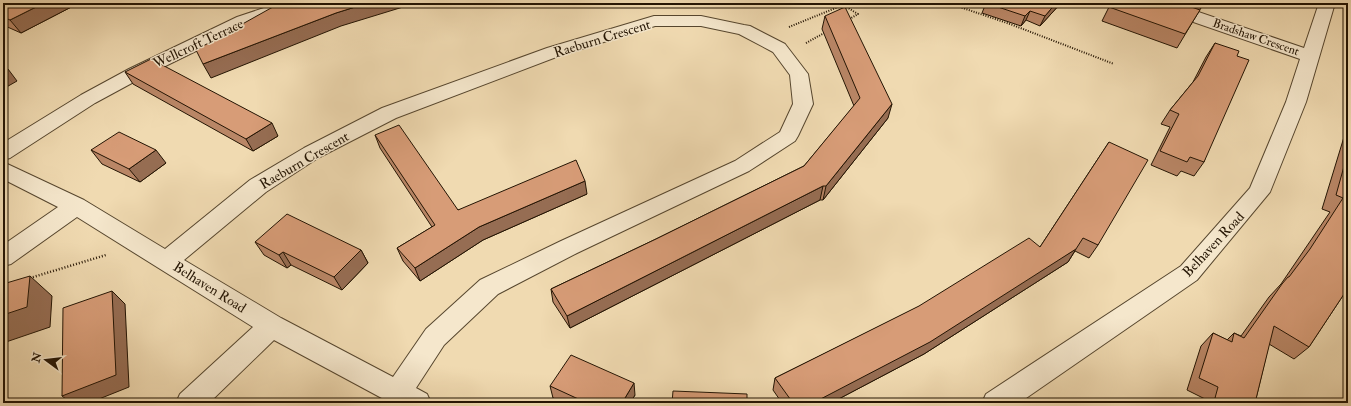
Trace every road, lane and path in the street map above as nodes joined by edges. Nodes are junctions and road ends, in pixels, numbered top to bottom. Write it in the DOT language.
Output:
graph roads {
  1 [pos="295,3"];
  2 [pos="953,3"];
  3 [pos="1156,3"];
  4 [pos="1327,3"];
  5 [pos="845,22"];
  6 [pos="831,29"];
  7 [pos="760,38"];
  8 [pos="784,54"];
  9 [pos="1310,56"];
  10 [pos="1114,64"];
  11 [pos="3,153"];
  12 [pos="3,170"];
  13 [pos="76,206"];
  14 [pos="141,245"];
  15 [pos="3,256"];
  16 [pos="167,261"];
  17 [pos="25,280"];
  18 [pos="272,326"];
  19 [pos="407,398"];
  20 [pos="190,403"];
  21 [pos="996,403"];
  1 -- 11 [label="street, Wellcroft Terrace"];
  2 -- 10 [label="path"];
  3 -- 9 [label="street, Bradshaw Crescent"];
  4 -- 9 [label="street, Belhaven Road"];
  5 -- 7 [label="path"];
  6 -- 8 [label="path"];
  7 -- 8 [label="street, Raeburn Crescent"];
  7 -- 16 [label="street, Raeburn Crescent"];
  8 -- 19 [label="street, Raeburn Crescent"];
  9 -- 21 [label="street, Belhaven Road"];
  12 -- 13 [label="street, Belhaven Road"];
  13 -- 14 [label="street, Belhaven Road"];
  13 -- 15 [label="street"];
  14 -- 16 [label="street, Belhaven Road"];
  14 -- 17 [label="path"];
  16 -- 18 [label="street, Belhaven Road"];
  18 -- 19 [label="street, Belhaven Road"];
  18 -- 20 [label="street"];
}
